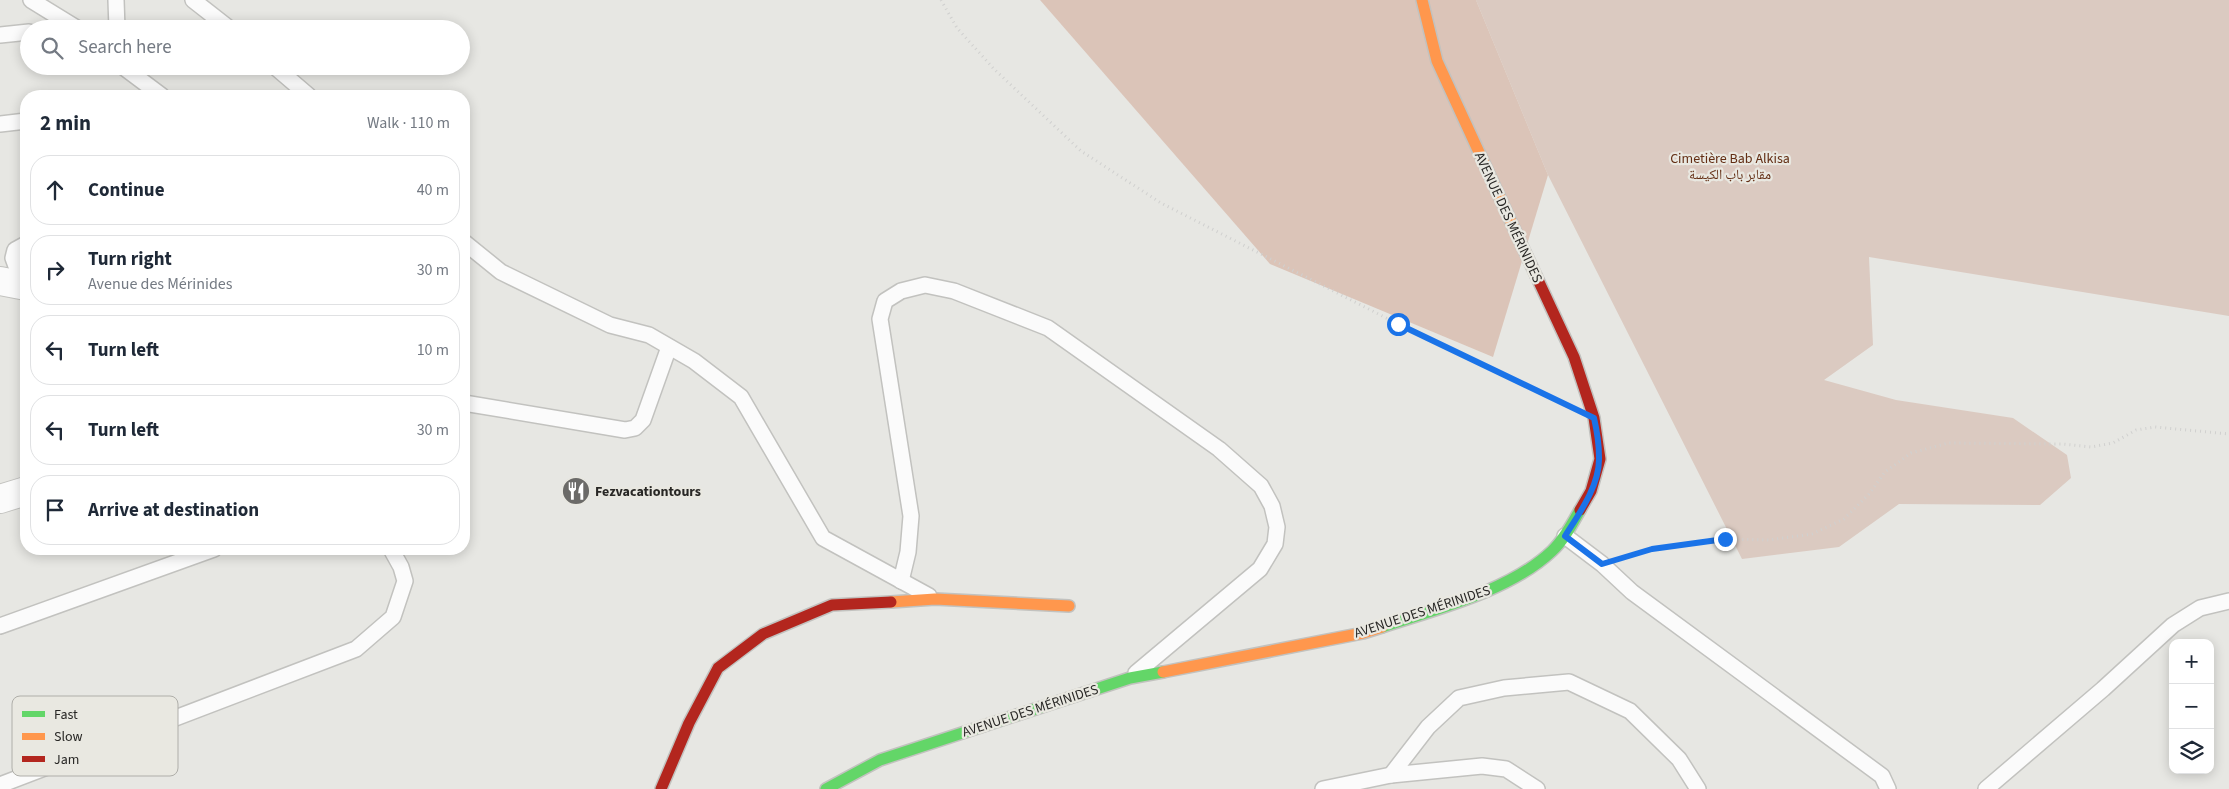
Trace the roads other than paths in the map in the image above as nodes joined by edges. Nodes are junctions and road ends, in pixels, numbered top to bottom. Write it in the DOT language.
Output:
graph roads {
  1 [pos="30,0"];
  2 [pos="116,0"];
  3 [pos="193,0"];
  4 [pos="1422,0"];
  5 [pos="64,20"];
  6 [pos="117,20"];
  7 [pos="219,20"];
  8 [pos="20,33"];
  9 [pos="0,35"];
  10 [pos="132,75"];
  11 [pos="284,75"];
  12 [pos="138,80"];
  13 [pos="140,90"];
  14 [pos="153,90"];
  15 [pos="302,90"];
  16 [pos="20,122"];
  17 [pos="0,124"];
  18 [pos="20,247"];
  19 [pos="470,247"];
  20 [pos="19,286"];
  21 [pos="669,347"];
  22 [pos="470,404"];
  23 [pos="20,493"];
  24 [pos="0,499"];
  25 [pos="1565,536"];
  26 [pos="197,555"];
  27 [pos="394,555"];
  28 [pos="901,581"];
  29 [pos="935,599"];
  30 [pos="2229,601"];
  31 [pos="1069,606"];
  32 [pos="0,626"];
  33 [pos="1130,678"];
  34 [pos="178,717"];
  35 [pos="1391,775"];
  36 [pos="24,776"];
  37 [pos="0,785"];
  38 [pos="661,789"];
  39 [pos="826,789"];
  40 [pos="1323,789"];
  41 [pos="1537,789"];
  42 [pos="1698,789"];
  43 [pos="1888,789"];
  44 [pos="1986,789"];
  1 -- 5 [label="lane"];
  2 -- 6 [label="lane"];
  3 -- 7 [label="lane"];
  4 -- 25 [label="main road, AVENUE DES MÉRINIDES"];
  8 -- 9 [label="lane"];
  10 -- 12 [label="lane"];
  11 -- 15 [label="lane"];
  12 -- 13 [label="lane"];
  12 -- 14 [label="lane"];
  16 -- 17 [label="lane"];
  18 -- 20 [label="lane"];
  19 -- 21 [label="lane"];
  21 -- 22 [label="lane"];
  21 -- 28 [label="lane"];
  23 -- 24 [label="street"];
  25 -- 33 [label="main road, AVENUE DES MÉRINIDES"];
  25 -- 43 [label="lane"];
  26 -- 32 [label="lane"];
  27 -- 34 [label="lane"];
  28 -- 29 [label="lane"];
  28 -- 33 [label="lane"];
  29 -- 31 [label="main road"];
  29 -- 38 [label="main road"];
  30 -- 44 [label="lane"];
  33 -- 39 [label="main road, AVENUE DES MÉRINIDES"];
  35 -- 40 [label="lane"];
  35 -- 41 [label="lane"];
  35 -- 42 [label="lane"];
  36 -- 37 [label="lane"];
}
